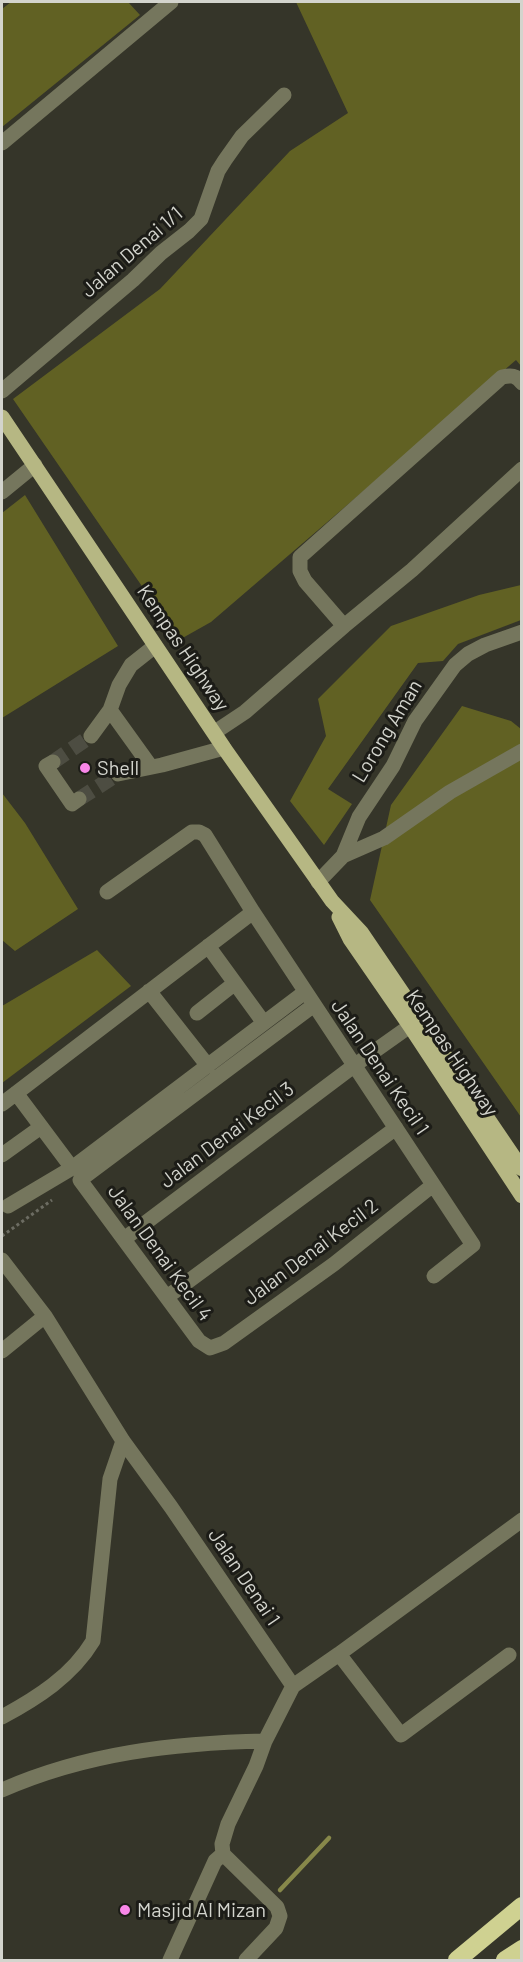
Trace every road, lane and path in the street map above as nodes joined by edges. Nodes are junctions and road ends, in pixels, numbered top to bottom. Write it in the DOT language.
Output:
graph roads {
  1 [pos="171,2"];
  2 [pos="284,95"];
  3 [pos="2,142"];
  4 [pos="522,383"];
  5 [pos="2,391"];
  6 [pos="2,417"];
  7 [pos="35,465"];
  8 [pos="522,469"];
  9 [pos="2,492"];
  10 [pos="344,626"];
  11 [pos="522,632"];
  12 [pos="155,646"];
  13 [pos="110,710"];
  14 [pos="215,732"];
  15 [pos="91,735"];
  16 [pos="224,748"];
  17 [pos="522,751"];
  18 [pos="53,762"];
  19 [pos="151,767"];
  20 [pos="118,774"];
  21 [pos="79,799"];
  22 [pos="343,856"];
  23 [pos="318,882"];
  24 [pos="107,892"];
  25 [pos="332,901"];
  26 [pos="253,912"];
  27 [pos="208,946"];
  28 [pos="235,983"];
  29 [pos="149,991"];
  30 [pos="310,999"];
  31 [pos="197,1013"];
  32 [pos="264,1023"];
  33 [pos="410,1026"];
  34 [pos="355,1065"];
  35 [pos="208,1066"];
  36 [pos="16,1093"];
  37 [pos="2,1104"];
  38 [pos="41,1127"];
  39 [pos="396,1128"];
  40 [pos="2,1155"];
  41 [pos="522,1169"];
  42 [pos="76,1174"];
  43 [pos="434,1185"];
  44 [pos="522,1196"];
  45 [pos="54,1198"];
  46 [pos="8,1206"];
  47 [pos="2,1236"];
  48 [pos="124,1239"];
  49 [pos="2,1260"];
  50 [pos="434,1276"];
  51 [pos="167,1297"];
  52 [pos="45,1316"];
  53 [pos="210,1348"];
  54 [pos="2,1351"];
  55 [pos="123,1441"];
  56 [pos="522,1520"];
  57 [pos="339,1654"];
  58 [pos="509,1655"];
  59 [pos="293,1686"];
  60 [pos="2,1717"];
  61 [pos="265,1741"];
  62 [pos="2,1790"];
  63 [pos="223,1854"];
  64 [pos="522,1906"];
  65 [pos="522,1948"];
  66 [pos="170,1960"];
  67 [pos="246,1960"];
  68 [pos="457,1960"];
  69 [pos="505,1960"];
  1 -- 3 [label="street"];
  2 -- 5 [label="street, Jalan Denai 1/1"];
  4 -- 10 [label="street"];
  6 -- 7 [label="main road, Kempas Highway"];
  7 -- 9 [label="street"];
  7 -- 12 [label="main road, Kempas Highway"];
  8 -- 10 [label="street"];
  10 -- 14 [label="street"];
  11 -- 22 [label="street, Lorong Aman"];
  12 -- 13 [label="street"];
  12 -- 14 [label="main road, Kempas Highway"];
  13 -- 15 [label="street"];
  13 -- 19 [label="street"];
  14 -- 16 [label="main road, Kempas Highway"];
  16 -- 19 [label="street"];
  16 -- 23 [label="main road, Kempas Highway"];
  17 -- 22 [label="street"];
  18 -- 21 [label="street"];
  19 -- 20 [label="street"];
  22 -- 23 [label="street, Lorong Aman"];
  23 -- 25 [label="main road, Kempas Highway"];
  24 -- 26 [label="street, Jalan Denai Kecil 1"];
  25 -- 33 [label="main road, Kempas Highway"];
  25 -- 41 [label="main road, Kempas Highway"];
  26 -- 27 [label="street"];
  26 -- 30 [label="street, Jalan Denai Kecil 1"];
  27 -- 28 [label="street"];
  27 -- 29 [label="street"];
  28 -- 31 [label="street"];
  28 -- 32 [label="street"];
  29 -- 35 [label="street"];
  29 -- 36 [label="street"];
  30 -- 32 [label="street"];
  30 -- 34 [label="street, Jalan Denai Kecil 1"];
  30 -- 42 [label="street"];
  32 -- 35 [label="street"];
  33 -- 34 [label="street, Jalan Denai Kecil 3"];
  33 -- 44 [label="main road, Kempas Highway"];
  34 -- 39 [label="street, Jalan Denai Kecil 1"];
  34 -- 48 [label="street, Jalan Denai Kecil 3"];
  35 -- 42 [label="street"];
  36 -- 37 [label="street"];
  36 -- 38 [label="street, Jalan Denai Kecil 4"];
  38 -- 40 [label="street"];
  38 -- 42 [label="street, Jalan Denai Kecil 4"];
  39 -- 43 [label="street, Jalan Denai Kecil 1"];
  39 -- 51 [label="street"];
  42 -- 46 [label="street"];
  42 -- 48 [label="street, Jalan Denai Kecil 4"];
  43 -- 50 [label="street, Jalan Denai Kecil 1"];
  43 -- 53 [label="street, Jalan Denai Kecil 2"];
  45 -- 47 [label="path"];
  48 -- 51 [label="street, Jalan Denai Kecil 4"];
  49 -- 52 [label="street, Jalan Denai 1"];
  51 -- 53 [label="street, Jalan Denai Kecil 4"];
  52 -- 54 [label="street"];
  52 -- 55 [label="street, Jalan Denai 1"];
  55 -- 59 [label="street, Jalan Denai 1"];
  55 -- 60 [label="street"];
  56 -- 57 [label="street"];
  57 -- 58 [label="street"];
  57 -- 59 [label="street"];
  59 -- 61 [label="street"];
  61 -- 62 [label="street"];
  61 -- 63 [label="street"];
  63 -- 66 [label="street"];
  63 -- 67 [label="street"];
  64 -- 68 [label="highway"];
  65 -- 69 [label="highway"];
}
